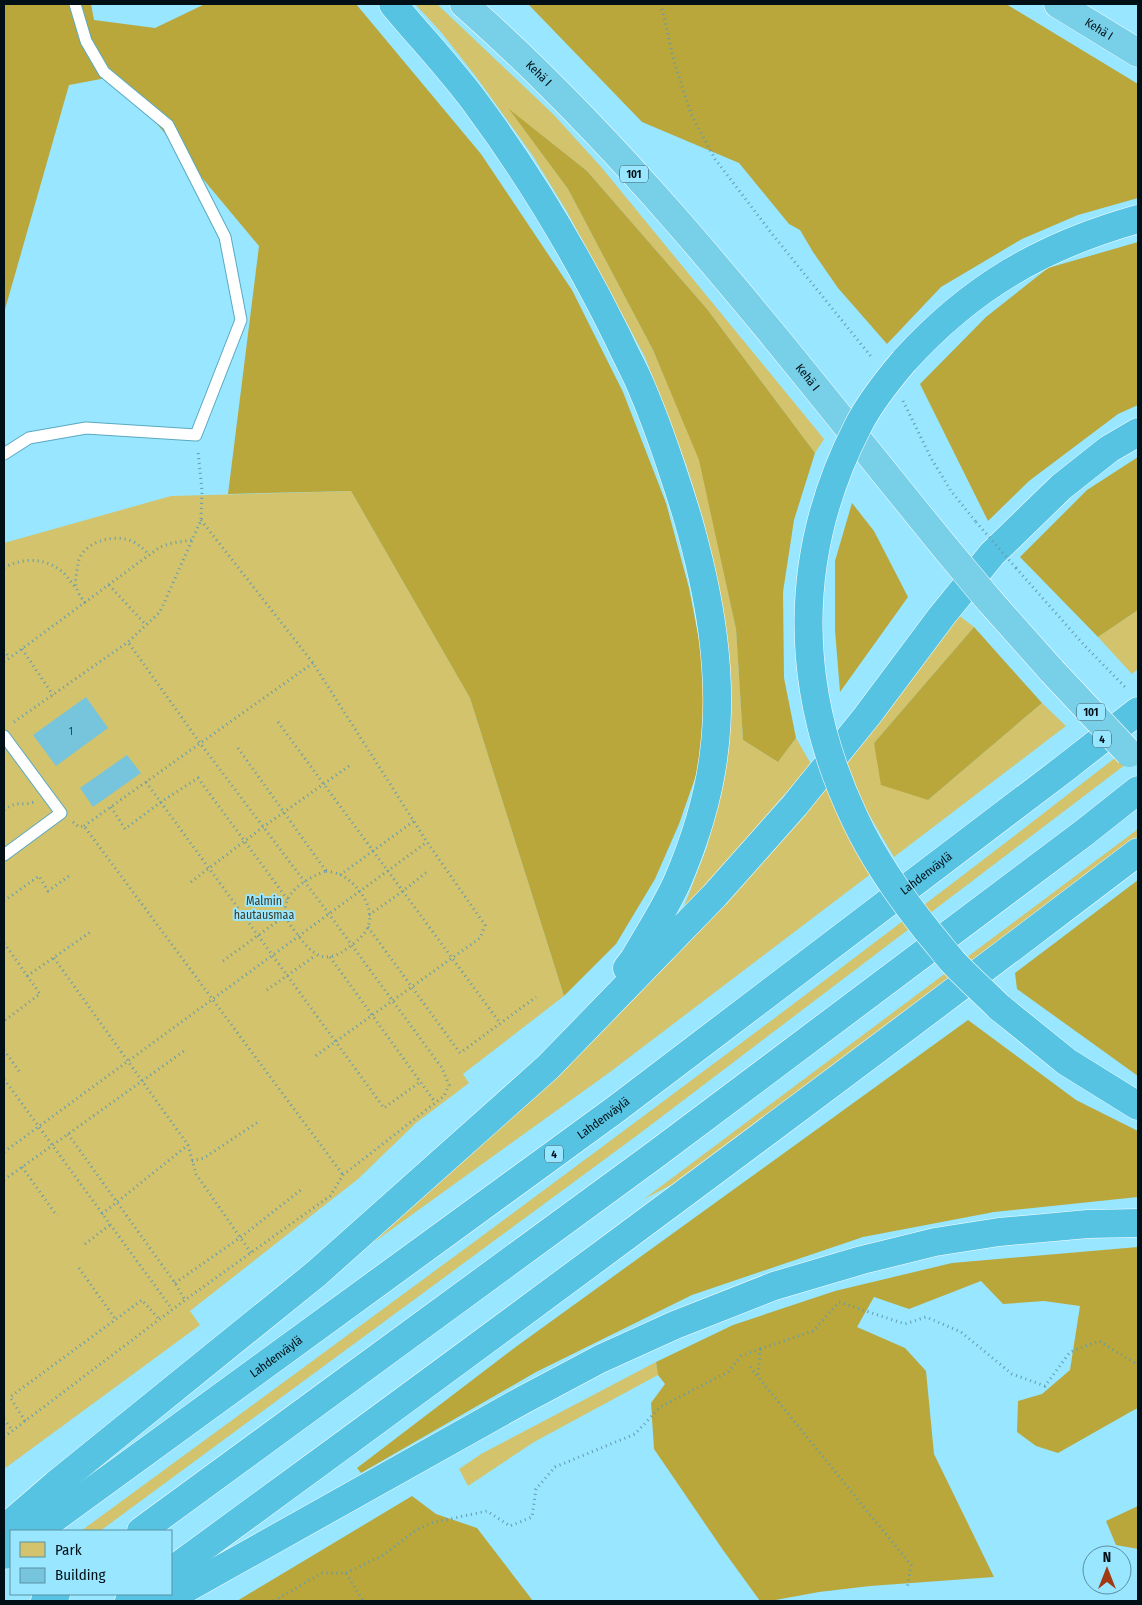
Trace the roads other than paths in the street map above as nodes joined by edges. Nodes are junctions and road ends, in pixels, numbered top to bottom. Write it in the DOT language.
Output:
graph roads {
  1 [pos="75,4"];
  2 [pos="393,4"];
  3 [pos="464,4"];
  4 [pos="1058,4"];
  5 [pos="1138,53"];
  6 [pos="1138,219"];
  7 [pos="1138,432"];
  8 [pos="4,454"];
  9 [pos="1135,702"];
  10 [pos="4,736"];
  11 [pos="1135,757"];
  12 [pos="1138,790"];
  13 [pos="1138,852"];
  14 [pos="4,855"];
  15 [pos="548,1067"];
  16 [pos="1138,1106"];
  17 [pos="1138,1223"];
  18 [pos="4,1529"];
  19 [pos="38,1530"];
  20 [pos="142,1530"];
  21 [pos="172,1570"];
  22 [pos="164,1601"];
  1 -- 8 [label="lane"];
  2 -- 15 [label="highway"];
  3 -- 11 [label="highway, Kehä I / 101, bridge"];
  4 -- 5 [label="highway, Kehä I"];
  6 -- 16 [label="highway, bridge"];
  7 -- 15 [label="highway"];
  9 -- 19 [label="highway, Lahdenväylä / 4"];
  10 -- 14 [label="lane"];
  12 -- 20 [label="highway"];
  13 -- 21 [label="highway"];
  15 -- 18 [label="highway"];
  17 -- 22 [label="highway"];
}
